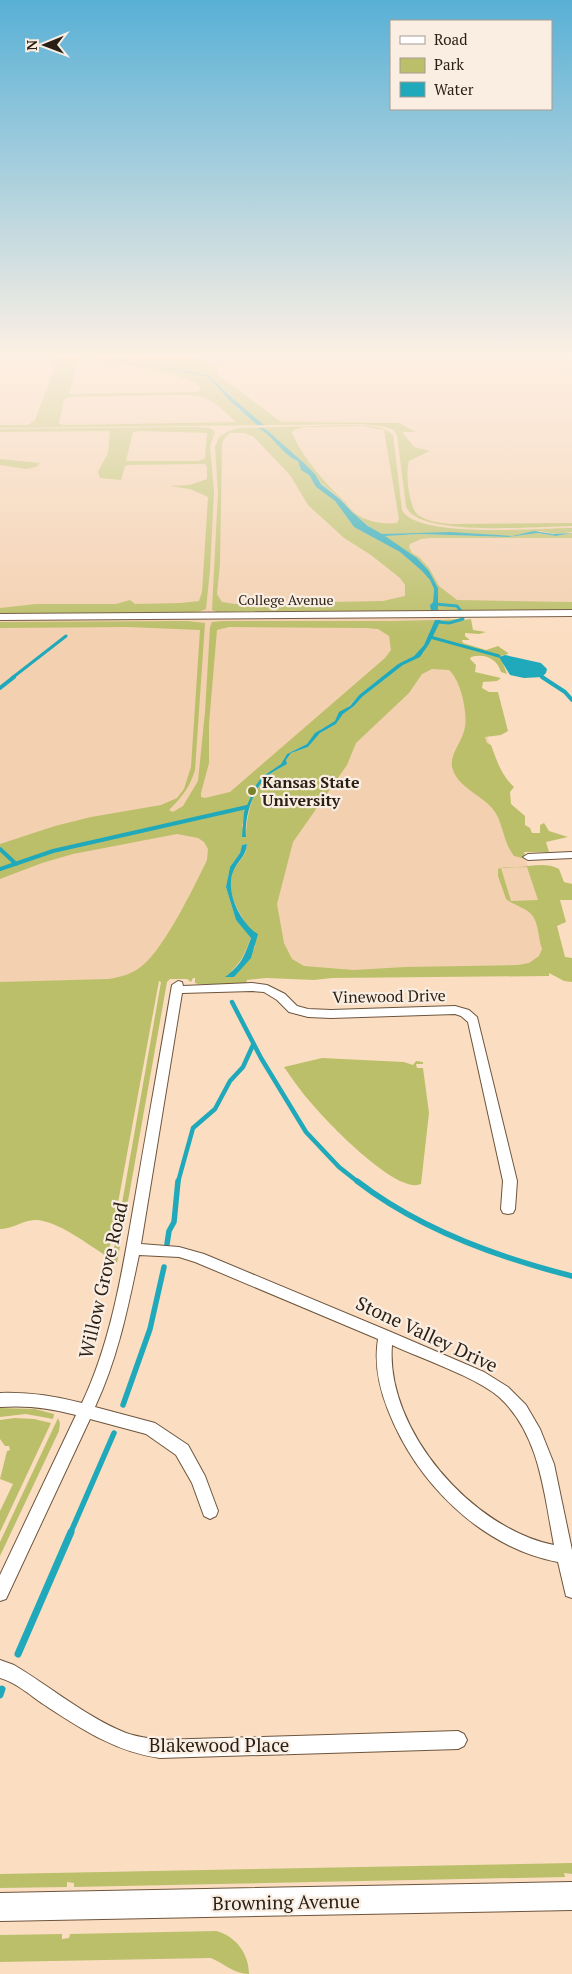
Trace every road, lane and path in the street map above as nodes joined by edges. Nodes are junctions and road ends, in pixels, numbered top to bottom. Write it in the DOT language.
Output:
graph roads {
  1 [pos="572,613"];
  2 [pos="416,615"];
  3 [pos="0,617"];
  4 [pos="572,856"];
  5 [pos="528,857"];
  6 [pos="178,988"];
  7 [pos="508,1209"];
  8 [pos="133,1249"];
  9 [pos="386,1336"];
  10 [pos="0,1400"];
  11 [pos="85,1410"];
  12 [pos="210,1511"];
  13 [pos="565,1555"];
  14 [pos="572,1590"];
  15 [pos="0,1593"];
  16 [pos="0,1669"];
  17 [pos="458,1740"];
  18 [pos="572,1896"];
  19 [pos="0,1907"];
  1 -- 2 [label="street, College Avenue"];
  2 -- 3 [label="street, College Avenue"];
  4 -- 5 [label="street"];
  6 -- 7 [label="street, Vinewood Drive"];
  6 -- 8 [label="street, Willow Grove Road"];
  8 -- 9 [label="street, Stone Valley Drive"];
  8 -- 11 [label="street, Willow Grove Road"];
  9 -- 13 [label="street, Stone Valley Drive"];
  9 -- 13 [label="street"];
  10 -- 11 [label="street"];
  11 -- 12 [label="street"];
  11 -- 15 [label="street, Willow Grove Road"];
  13 -- 14 [label="street, Stone Valley Drive"];
  16 -- 17 [label="street, Blakewood Place"];
  18 -- 19 [label="street, Browning Avenue"];
}
